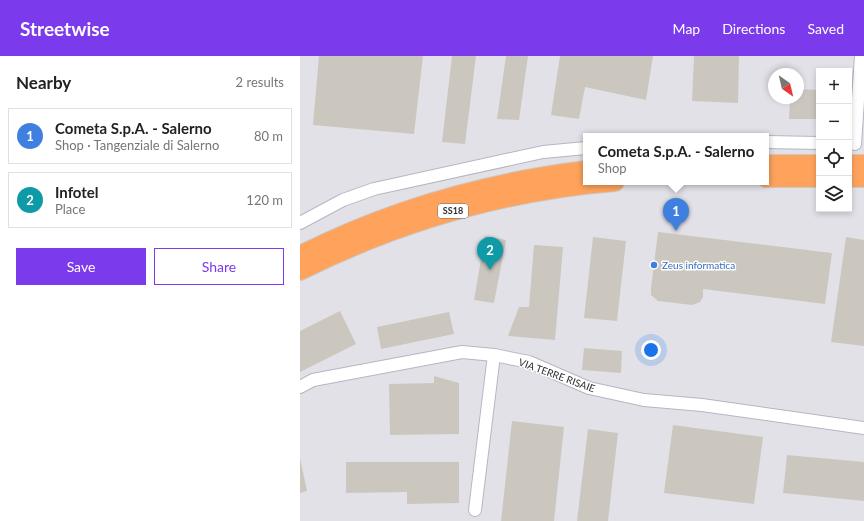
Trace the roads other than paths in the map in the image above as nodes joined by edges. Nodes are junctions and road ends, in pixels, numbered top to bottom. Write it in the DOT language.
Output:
graph roads {
  1 [pos="861,56"];
  2 [pos="769,142"];
  3 [pos="816,143"];
  4 [pos="856,144"];
  5 [pos="583,148"];
  6 [pos="769,164"];
  7 [pos="816,164"];
  8 [pos="852,164"];
  9 [pos="864,164"];
  10 [pos="583,170"];
  11 [pos="769,178"];
  12 [pos="816,178"];
  13 [pos="852,178"];
  14 [pos="864,178"];
  15 [pos="592,185"];
  16 [pos="300,223"];
  17 [pos="300,255"];
  18 [pos="300,271"];
  19 [pos="494,355"];
  20 [pos="300,387"];
  21 [pos="864,428"];
  22 [pos="475,510"];
  1 -- 4 [label="street"];
  2 -- 3 [label="street"];
  5 -- 16 [label="street"];
  6 -- 7 [label="highway"];
  8 -- 9 [label="highway"];
  10 -- 17 [label="highway, SS18"];
  11 -- 12 [label="highway"];
  13 -- 14 [label="highway"];
  15 -- 18 [label="highway, SS18"];
  19 -- 20 [label="street, VIA TERRE RISAIE"];
  19 -- 21 [label="street, VIA TERRE RISAIE"];
  19 -- 22 [label="street"];
}
